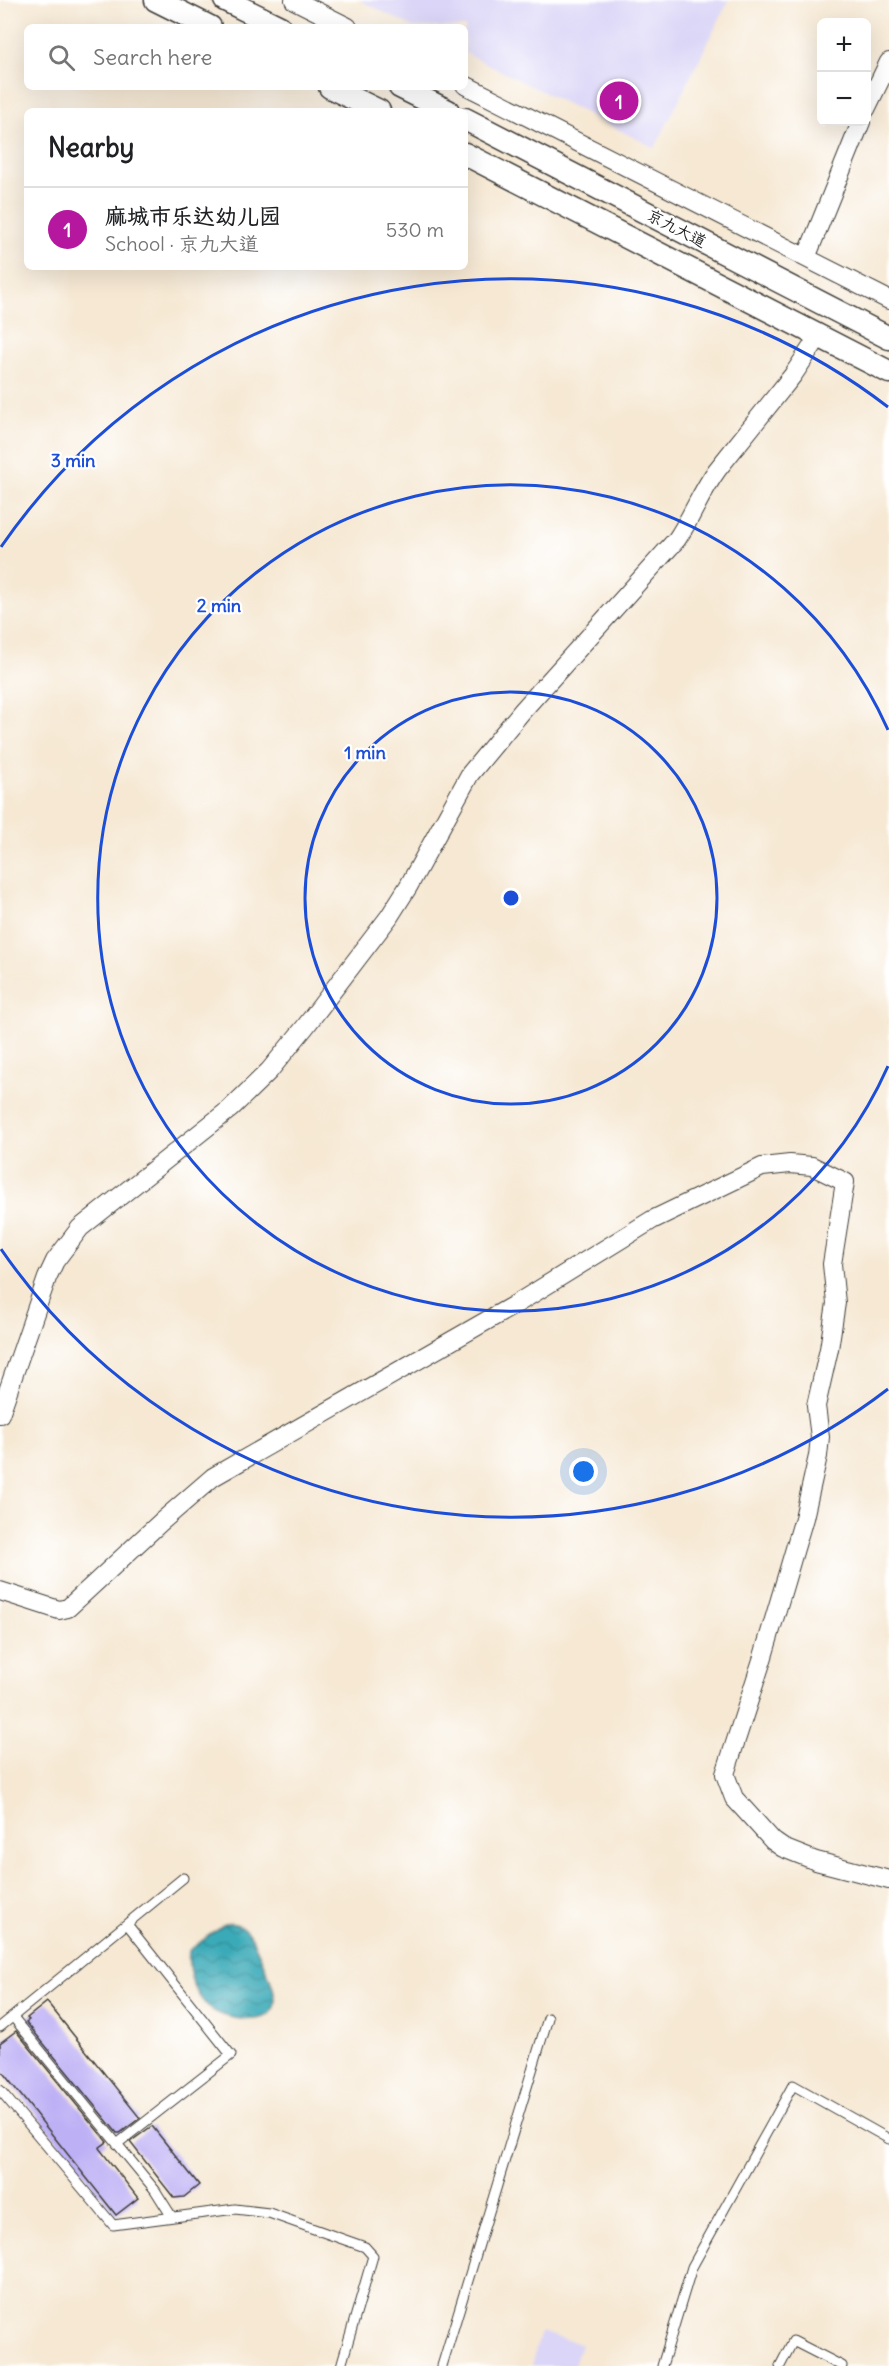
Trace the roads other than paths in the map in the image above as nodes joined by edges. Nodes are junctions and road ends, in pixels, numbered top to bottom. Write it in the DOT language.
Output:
graph roads {
  1 [pos="156,0"];
  2 [pos="225,0"];
  3 [pos="294,0"];
  4 [pos="204,24"];
  5 [pos="274,24"];
  6 [pos="342,24"];
  7 [pos="889,62"];
  8 [pos="468,87"];
  9 [pos="336,90"];
  10 [pos="406,90"];
  11 [pos="871,100"];
  12 [pos="372,108"];
  13 [pos="442,108"];
  14 [pos="468,121"];
  15 [pos="859,126"];
  16 [pos="468,156"];
  17 [pos="806,258"];
  18 [pos="889,300"];
  19 [pos="819,336"];
  20 [pos="889,338"];
  21 [pos="889,372"];
  22 [pos="0,1414"];
  23 [pos="0,1591"];
  24 [pos="183,1878"];
  25 [pos="889,1880"];
  26 [pos="127,1924"];
  27 [pos="13,2017"];
  28 [pos="548,2018"];
  29 [pos="0,2028"];
  30 [pos="0,2090"];
  31 [pos="889,2139"];
  32 [pos="117,2144"];
  33 [pos="172,2217"];
  34 [pos="341,2366"];
  35 [pos="442,2366"];
  36 [pos="662,2366"];
  37 [pos="780,2366"];
  38 [pos="842,2366"];
  1 -- 4 [label="street"];
  2 -- 5 [label="street"];
  3 -- 6 [label="street"];
  7 -- 11 [label="street"];
  8 -- 17 [label="street"];
  9 -- 12 [label="street"];
  10 -- 13 [label="street"];
  14 -- 20 [label="street, 京九大道"];
  15 -- 17 [label="street"];
  16 -- 19 [label="street, 京九大道"];
  17 -- 18 [label="street"];
  19 -- 21 [label="street, 京九大道"];
  19 -- 22 [label="street"];
  23 -- 25 [label="street"];
  24 -- 26 [label="lane"];
  26 -- 27 [label="lane"];
  26 -- 32 [label="lane"];
  27 -- 29 [label="lane"];
  27 -- 32 [label="lane"];
  28 -- 35 [label="lane"];
  30 -- 33 [label="lane"];
  31 -- 36 [label="lane"];
  32 -- 33 [label="lane"];
  33 -- 34 [label="lane"];
  37 -- 38 [label="lane"];
}
